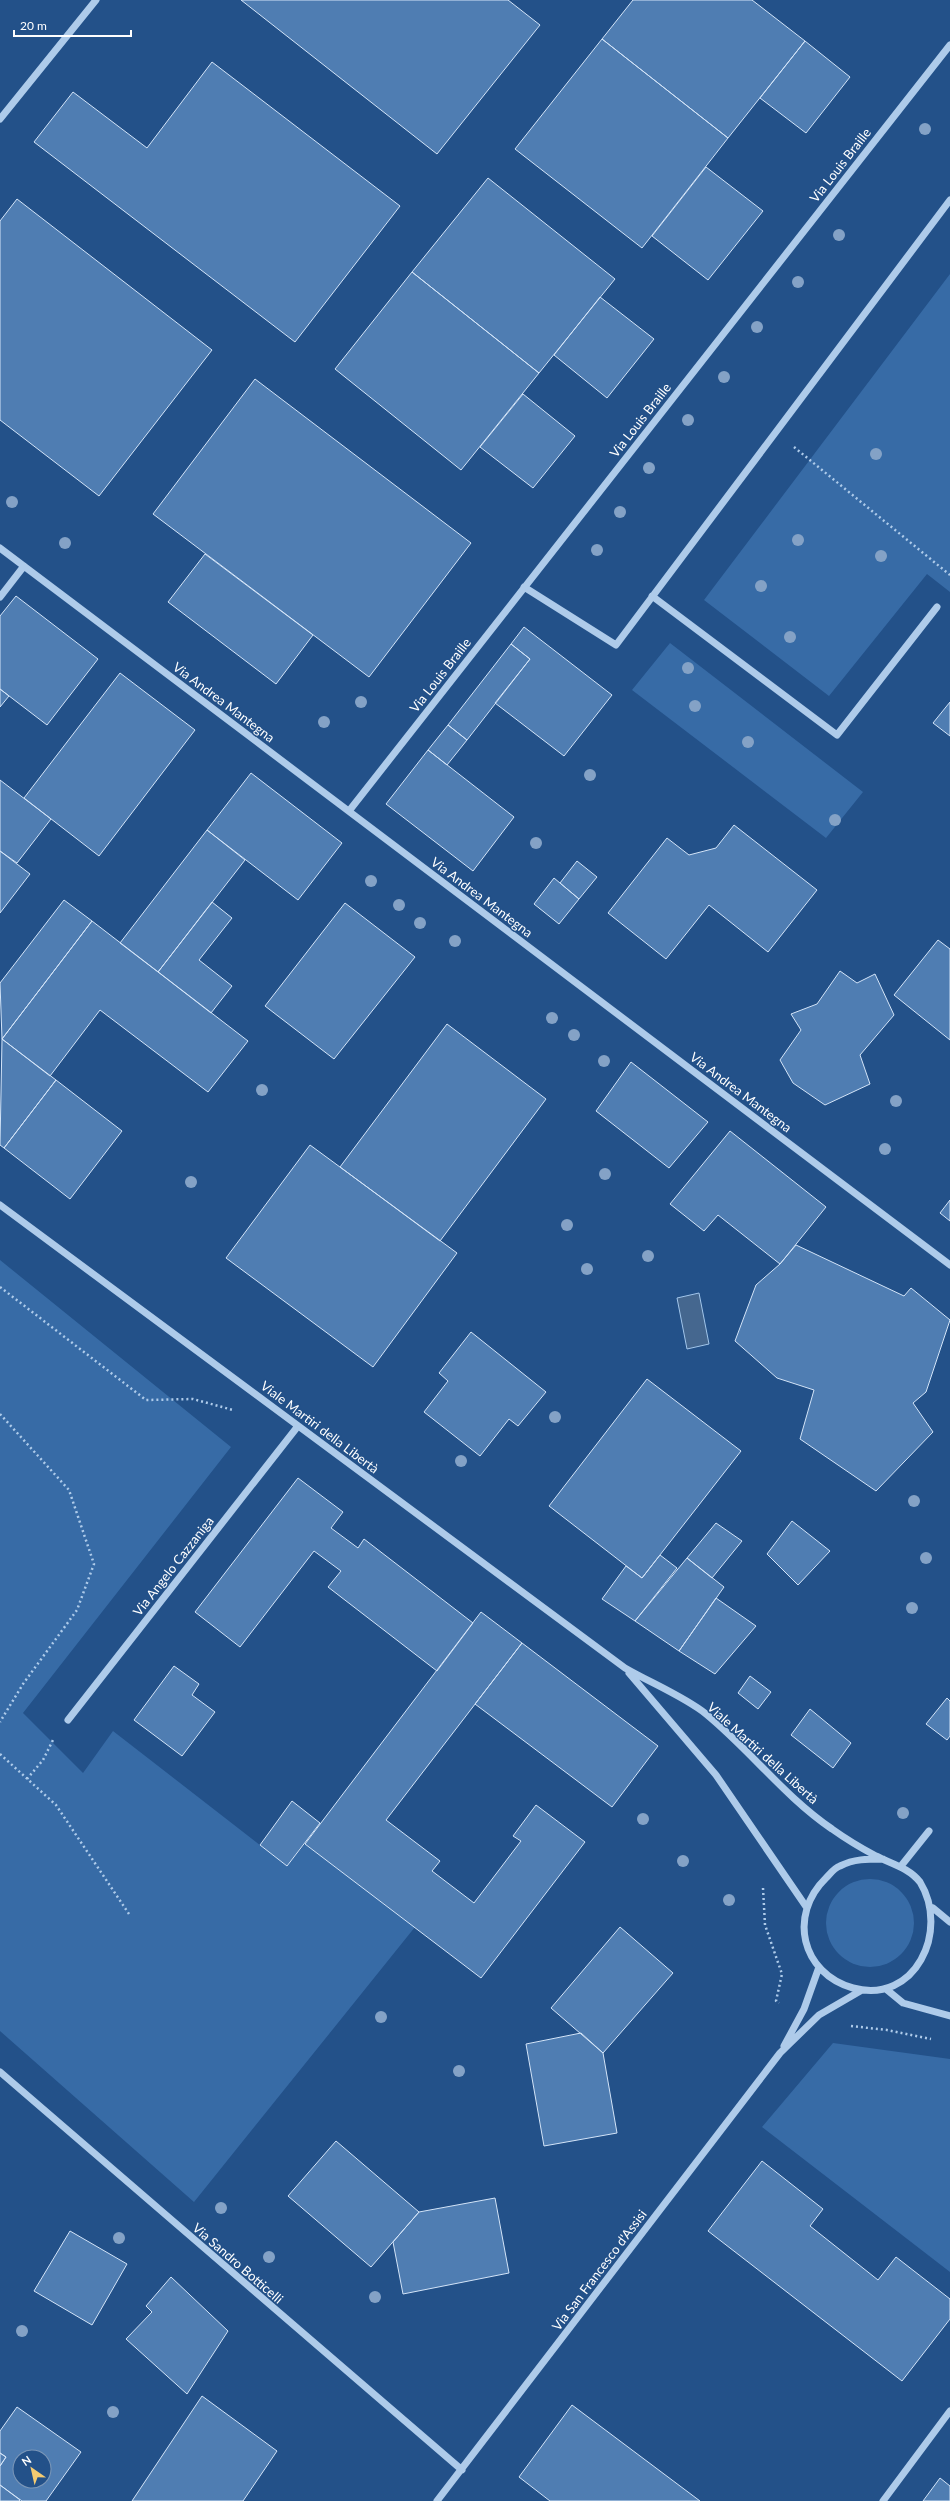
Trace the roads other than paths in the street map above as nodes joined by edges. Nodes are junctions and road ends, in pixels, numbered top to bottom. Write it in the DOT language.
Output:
graph roads {
  1 [pos="96,0"];
  2 [pos="950,45"];
  3 [pos="0,119"];
  4 [pos="950,200"];
  5 [pos="0,548"];
  6 [pos="24,566"];
  7 [pos="524,587"];
  8 [pos="652,596"];
  9 [pos="0,597"];
  10 [pos="937,607"];
  11 [pos="349,811"];
  12 [pos="0,1205"];
  13 [pos="950,1265"];
  14 [pos="298,1426"];
  15 [pos="625,1668"];
  16 [pos="68,1720"];
  17 [pos="929,1831"];
  18 [pos="883,1859"];
  19 [pos="901,1866"];
  20 [pos="807,1908"];
  21 [pos="933,1908"];
  22 [pos="950,1922"];
  23 [pos="819,1967"];
  24 [pos="886,1989"];
  25 [pos="862,1990"];
  26 [pos="950,2016"];
  27 [pos="780,2053"];
  28 [pos="0,2072"];
  29 [pos="950,2411"];
  30 [pos="462,2470"];
  31 [pos="437,2501"];
  32 [pos="883,2501"];
  1 -- 3 [label="street"];
  2 -- 7 [label="street, Via Louis Braille"];
  4 -- 8 [label="street"];
  5 -- 6 [label="street, Via Andrea Mantegna"];
  6 -- 9 [label="street"];
  6 -- 11 [label="street, Via Andrea Mantegna"];
  7 -- 8 [label="street"];
  7 -- 11 [label="street, Via Louis Braille"];
  8 -- 10 [label="street"];
  11 -- 13 [label="street, Via Andrea Mantegna"];
  12 -- 14 [label="street, Viale Martiri della Libertà"];
  14 -- 15 [label="street, Viale Martiri della Libertà"];
  14 -- 16 [label="street, Via Angelo Cazzaniga"];
  15 -- 18 [label="street, Viale Martiri della Libertà"];
  15 -- 20 [label="street, Viale Martiri della Libertà"];
  17 -- 19 [label="street"];
  18 -- 19 [label="street, Viale Martiri della Libertà"];
  18 -- 20 [label="street, Viale Martiri della Libertà"];
  19 -- 21 [label="street, Viale Martiri della Libertà"];
  20 -- 23 [label="street, Viale Martiri della Libertà"];
  21 -- 22 [label="street, Viale Martiri della Libertà"];
  21 -- 24 [label="street, Viale Martiri della Libertà"];
  23 -- 25 [label="street, Viale Martiri della Libertà"];
  23 -- 27 [label="street, Via San Francesco d'Assisi"];
  24 -- 25 [label="street, Viale Martiri della Libertà"];
  24 -- 26 [label="street"];
  25 -- 27 [label="street, Via San Francesco d'Assisi"];
  27 -- 30 [label="street, Via San Francesco d'Assisi"];
  28 -- 30 [label="street, Via Sandro Botticelli"];
  29 -- 32 [label="street"];
  30 -- 31 [label="street, Via San Francesco d'Assisi"];
}
